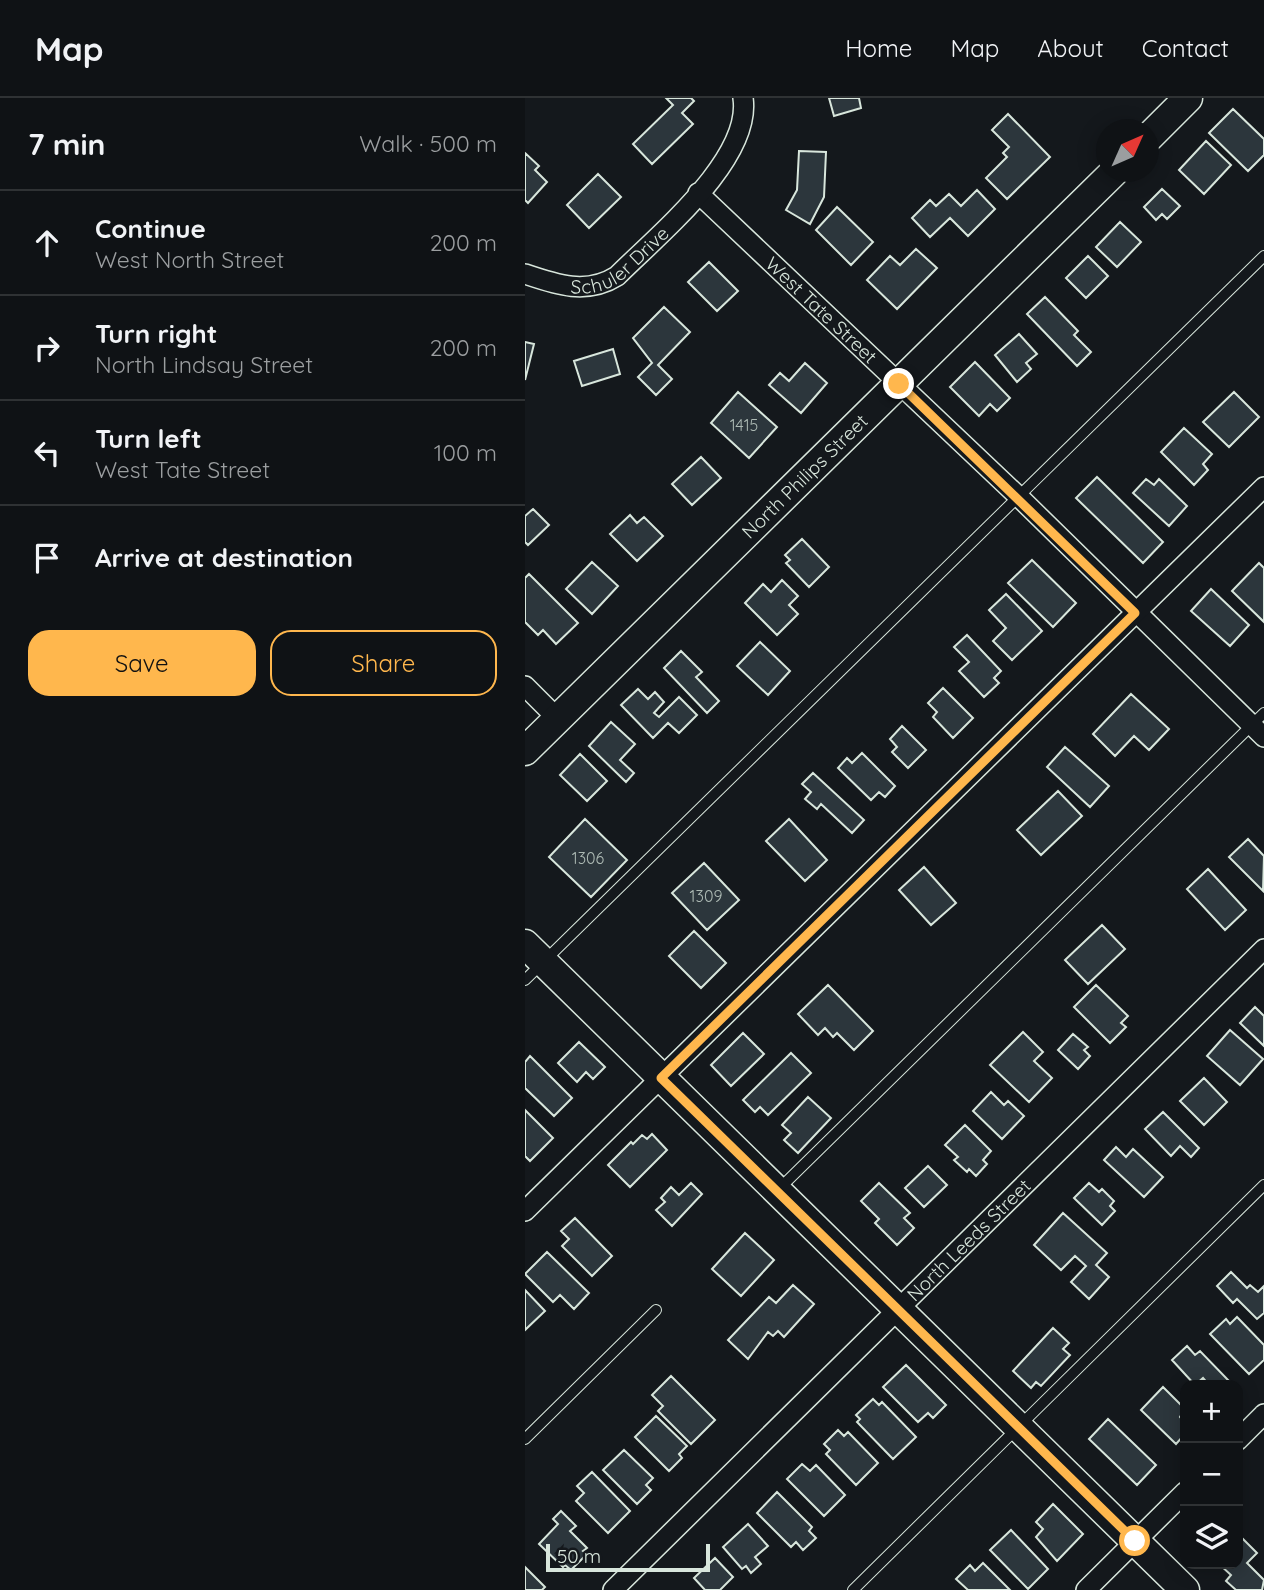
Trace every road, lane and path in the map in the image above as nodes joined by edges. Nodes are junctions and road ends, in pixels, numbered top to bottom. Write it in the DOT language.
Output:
graph roads {
  1 [pos="743,98"];
  2 [pos="1188,98"];
  3 [pos="1159,127"];
  4 [pos="1104,182"];
  5 [pos="698,193"];
  6 [pos="1264,256"];
  7 [pos="525,274"];
  8 [pos="899,384"];
  9 [pos="1264,487"];
  10 [pos="1019,497"];
  11 [pos="1135,613"];
  12 [pos="525,686"];
  13 [pos="558,719"];
  14 [pos="1260,725"];
  15 [pos="525,751"];
  16 [pos="1264,949"];
  17 [pos="531,962"];
  18 [pos="661,1078"];
  19 [pos="1264,1185"];
  20 [pos="777,1192"];
  21 [pos="525,1210"];
  22 [pos="898,1309"];
  23 [pos="656,1310"];
  24 [pos="1264,1414"];
  25 [pos="1020,1429"];
  26 [pos="1243,1435"];
  27 [pos="525,1439"];
  28 [pos="1180,1497"];
  29 [pos="1135,1541"];
  30 [pos="613,1590"];
  31 [pos="853,1590"];
  32 [pos="1086,1590"];
  33 [pos="1185,1590"];
  1 -- 5 [label="street"];
  2 -- 3 [label="street"];
  4 -- 8 [label="street, North Philips Street"];
  5 -- 7 [label="street, Schuler Drive"];
  5 -- 8 [label="street, West Tate Street"];
  6 -- 10 [label="lane"];
  8 -- 10 [label="street, West Tate Street"];
  8 -- 13 [label="street, North Philips Street"];
  9 -- 11 [label="street"];
  10 -- 11 [label="street, West Tate Street"];
  10 -- 17 [label="lane"];
  11 -- 14 [label="street, West Tate Street"];
  11 -- 18 [label="street"];
  12 -- 13 [label="street"];
  13 -- 15 [label="street, North Philips Street"];
  14 -- 20 [label="lane"];
  16 -- 22 [label="street, North Leeds Street"];
  17 -- 18 [label="street"];
  18 -- 20 [label="street"];
  18 -- 21 [label="street"];
  19 -- 25 [label="lane"];
  20 -- 22 [label="street"];
  22 -- 25 [label="street"];
  22 -- 30 [label="street, North Leeds Street"];
  23 -- 27 [label="lane"];
  24 -- 26 [label="street"];
  25 -- 29 [label="street"];
  25 -- 31 [label="lane"];
  28 -- 29 [label="street"];
  29 -- 32 [label="street"];
  29 -- 33 [label="street"];
}
